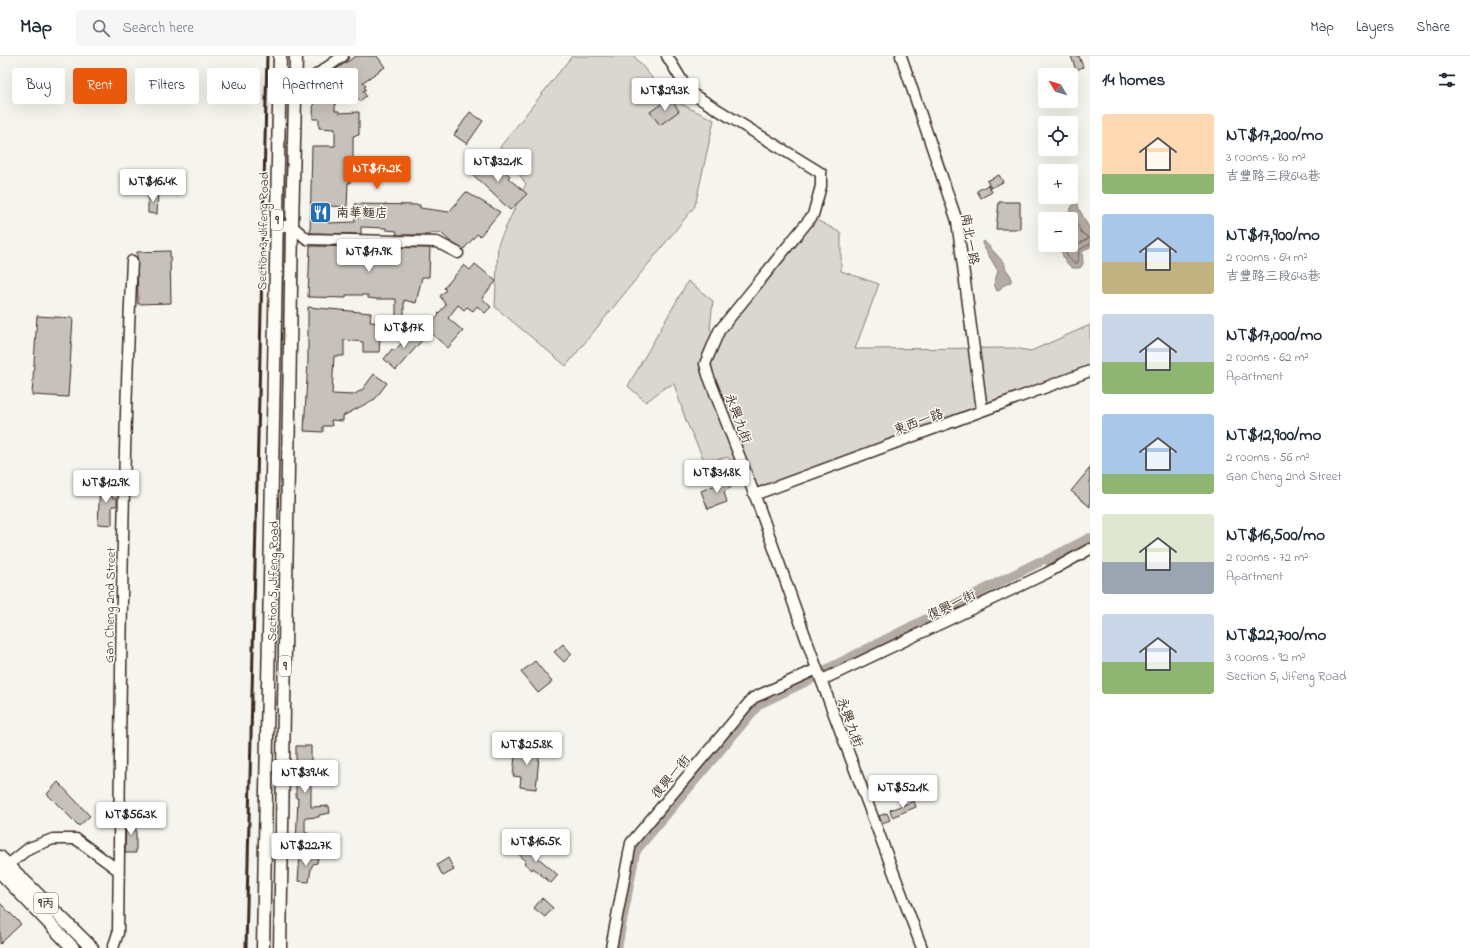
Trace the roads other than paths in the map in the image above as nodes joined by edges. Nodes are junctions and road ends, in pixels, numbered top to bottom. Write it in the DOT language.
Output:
graph roads {
  1 [pos="280,56"];
  2 [pos="296,56"];
  3 [pos="342,56"];
  4 [pos="667,56"];
  5 [pos="901,56"];
  6 [pos="296,68"];
  7 [pos="326,68"];
  8 [pos="296,104"];
  9 [pos="277,226"];
  10 [pos="292,226"];
  11 [pos="458,253"];
  12 [pos="132,261"];
  13 [pos="1090,371"];
  14 [pos="274,383"];
  15 [pos="982,410"];
  16 [pos="754,495"];
  17 [pos="1090,549"];
  18 [pos="817,669"];
  19 [pos="822,680"];
  20 [pos="3,865"];
  21 [pos="118,870"];
  22 [pos="73,948"];
  23 [pos="92,948"];
  24 [pos="113,948"];
  25 [pos="263,948"];
  26 [pos="280,948"];
  27 [pos="611,948"];
  28 [pos="922,948"];
  1 -- 9 [label="main road, Section 3, Jifeng Road / 9"];
  2 -- 6 [label="main road, 9"];
  3 -- 7 [label="street"];
  4 -- 16 [label="street, 永興九街"];
  5 -- 15 [label="street, 南北一路"];
  8 -- 10 [label="main road, 9"];
  9 -- 10 [label="street"];
  9 -- 14 [label="main road, Section 3, Jifeng Road / 9"];
  10 -- 11 [label="street"];
  10 -- 26 [label="main road, Section 5, Jifeng Road / 9"];
  12 -- 21 [label="street, Gan Cheng 2nd Street"];
  13 -- 15 [label="street, 東西一路"];
  14 -- 25 [label="main road, Section 5, Jifeng Road / 9"];
  15 -- 16 [label="street, 東西一路"];
  16 -- 18 [label="street, 永興九街"];
  17 -- 19 [label="street, 復興一街"];
  18 -- 19 [label="street, 永興九街"];
  18 -- 27 [label="street, 復興一街"];
  19 -- 28 [label="street, 永興九街"];
  20 -- 21 [label="street"];
  20 -- 22 [label="main road, 9丙"];
  20 -- 23 [label="main road, 9丙"];
  21 -- 24 [label="street, Gan Cheng 2nd Street"];
}
